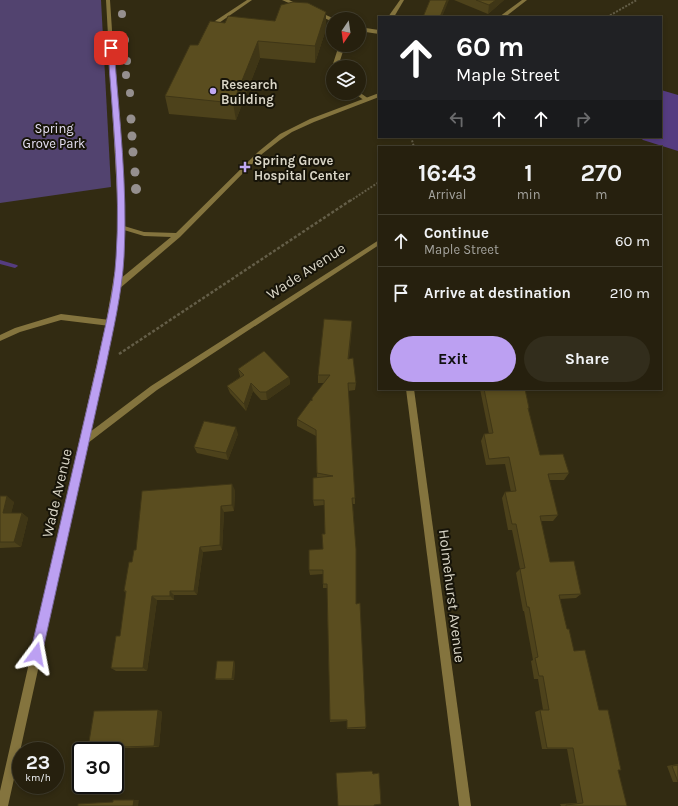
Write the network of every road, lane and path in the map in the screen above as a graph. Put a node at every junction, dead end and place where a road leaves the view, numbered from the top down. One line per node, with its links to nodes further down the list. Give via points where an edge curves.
1 (108, 0): 19 (street)
2 (250, 0): 13 (street)
3 (284, 0): 7 (street)
4 (402, 0): 9 (street)
5 (525, 0): 10 (street)
6 (637, 0): 11 (path)
7 (305, 8)
8 (312, 11): 12 (street)
9 (392, 16)
10 (503, 16)
11 (609, 16)
12 (326, 17)
13 (214, 24)
14 (366, 30): 15 (street)
15 (378, 32)
16 (378, 95): 17 (street)
17 (367, 100): 20 (street, via 305,124 274,141)
18 (378, 183): 25 (path)
19 (121, 227): 20 (street, via 144,234); 22 (street)
20 (178, 235): 22 (street)
21 (378, 243): 27 (street, Wade Avenue, via 154,388)
22 (116, 287): 23 (street)
23 (110, 323): 24 (street, via 61,317); 25 (street)
24 (0, 338)
25 (102, 365): 27 (street)
26 (410, 390): 29 (street, Holmehurst Avenue)
27 (84, 441): 28 (street, Wade Avenue)
28 (2, 806)
29 (465, 806)

